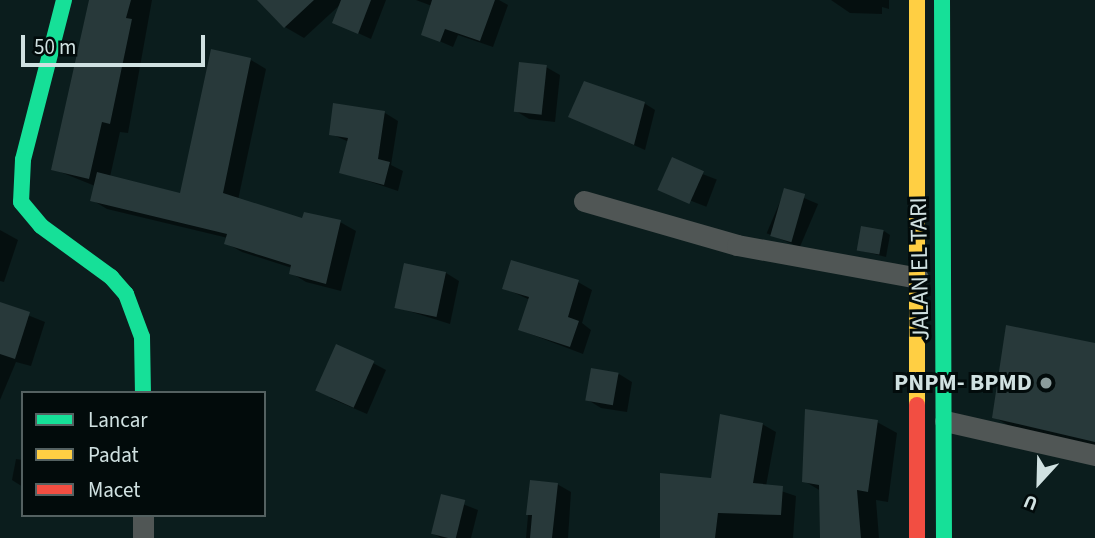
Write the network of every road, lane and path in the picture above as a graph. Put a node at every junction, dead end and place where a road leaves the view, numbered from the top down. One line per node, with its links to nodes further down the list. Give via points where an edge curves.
1 (64, 0): 6 (street, via 23,160 21,202 41,226 111,277 126,294 142,337)
2 (916, 0): 5 (street, JALAN EL TARI)
3 (942, 0): 7 (street, JALAN EL TARI)
4 (584, 201): 5 (street, via 737,245)
5 (918, 278): 11 (street, JALAN EL TARI)
6 (143, 391)
7 (945, 421): 8 (street); 12 (street, JALAN EL TARI)
8 (1095, 455)
9 (142, 517): 10 (street)
10 (142, 538)
11 (918, 538)
12 (944, 538)

